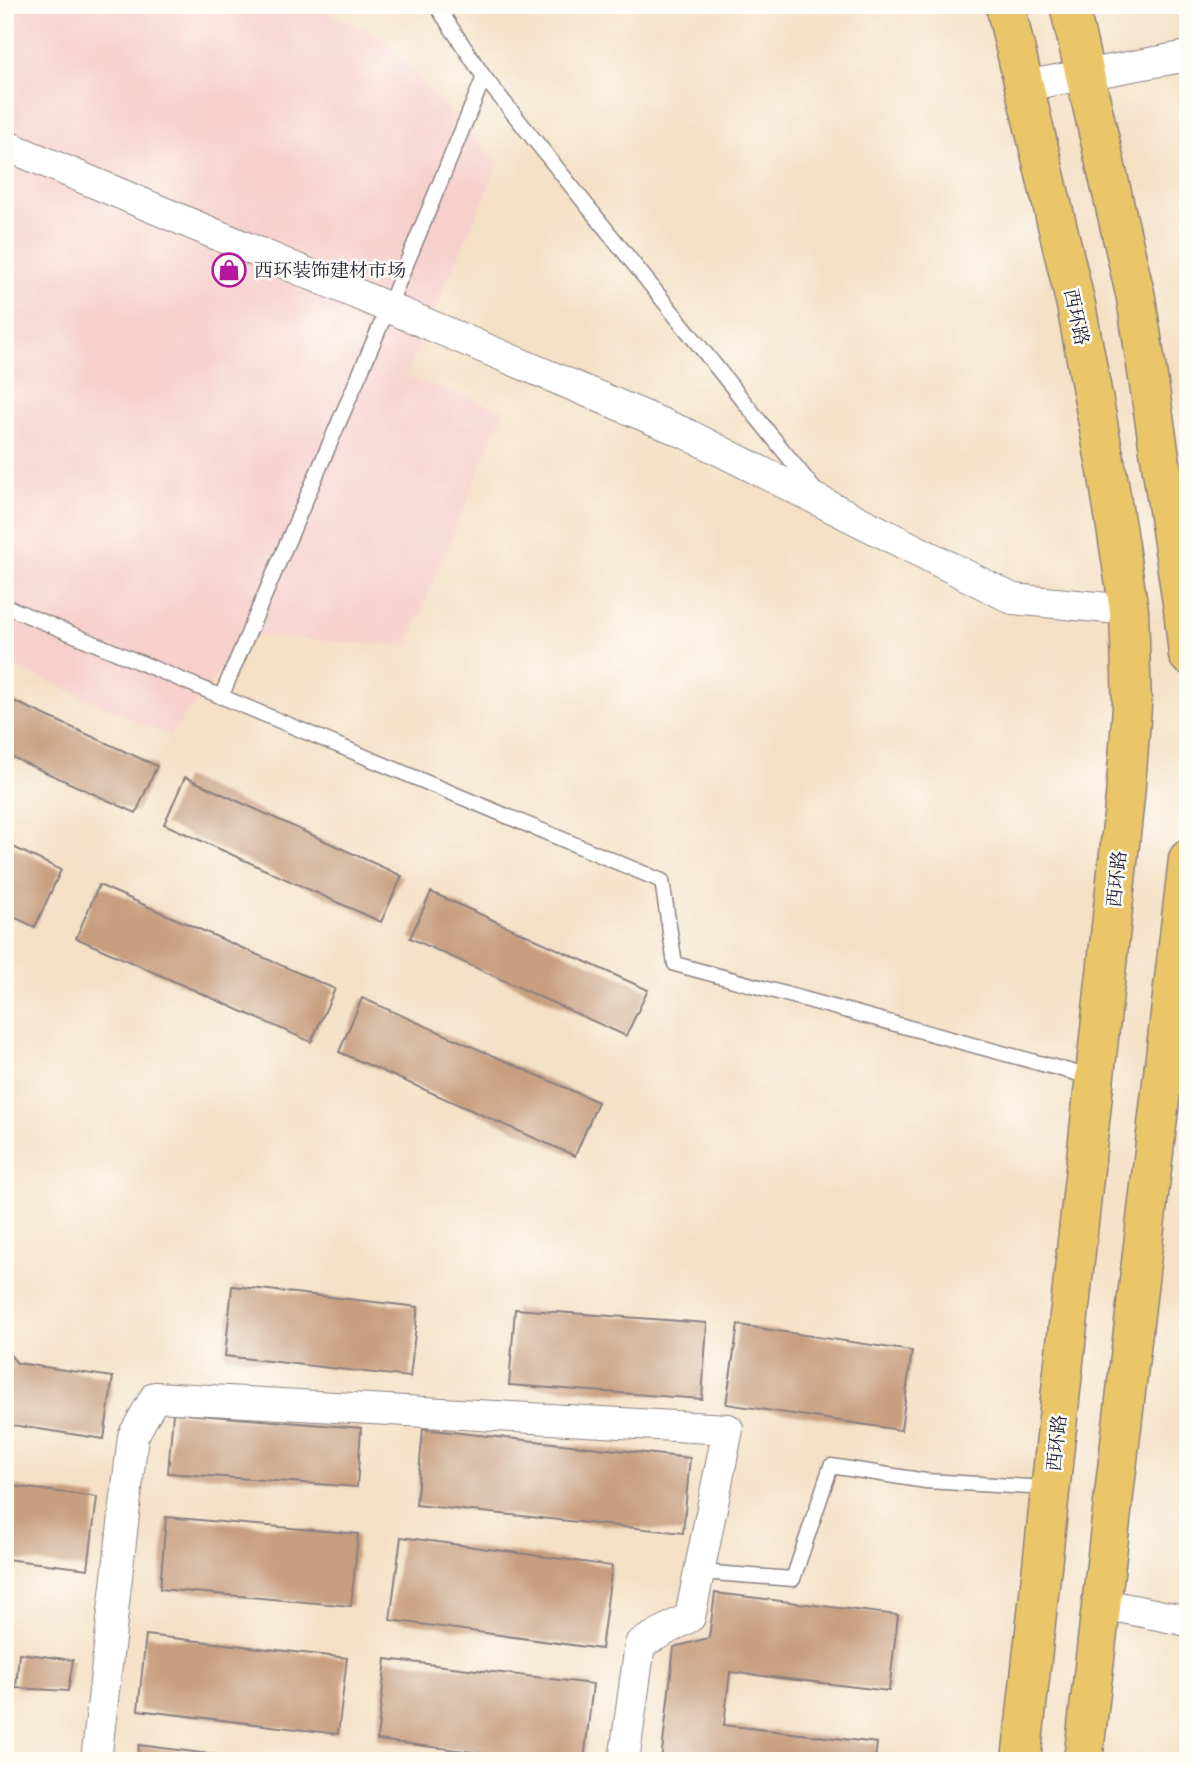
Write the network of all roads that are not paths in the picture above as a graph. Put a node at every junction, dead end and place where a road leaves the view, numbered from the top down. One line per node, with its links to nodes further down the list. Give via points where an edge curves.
1 (436, 5): 6 (lane)
2 (1005, 5): 7 (main road, 西环路)
3 (1069, 5): 5 (main road)
4 (1188, 56): 5 (street)
5 (1084, 75): 7 (street); 13 (main road, via 1136,298)
6 (484, 77): 9 (lane); 10 (lane)
7 (1023, 86): 12 (main road, 西环路, via 1076,306)
8 (5, 145): 9 (street)
9 (388, 308): 10 (street, via 687,434); 14 (lane)
10 (828, 507): 12 (street, via 1013,599)
11 (5, 606): 14 (lane)
12 (1129, 610): 16 (main road, 西环路, via 1132,707)
13 (1188, 654)
14 (221, 697): 16 (lane, via 662,881 675,964)
15 (1188, 859): 19 (main road)
16 (1095, 1078): 17 (main road, 西环路)
17 (1051, 1488): 18 (lane, via 926,1481 831,1466 793,1579); 23 (main road, 西环路)
18 (699, 1572): 21 (street, via 728,1429 155,1397 133,1436); 22 (street, via 690,1617 640,1644)
19 (1103, 1604): 20 (street); 24 (main road)
20 (1188, 1621)
21 (96, 1761)
22 (624, 1761)
23 (1021, 1761)
24 (1083, 1761)

